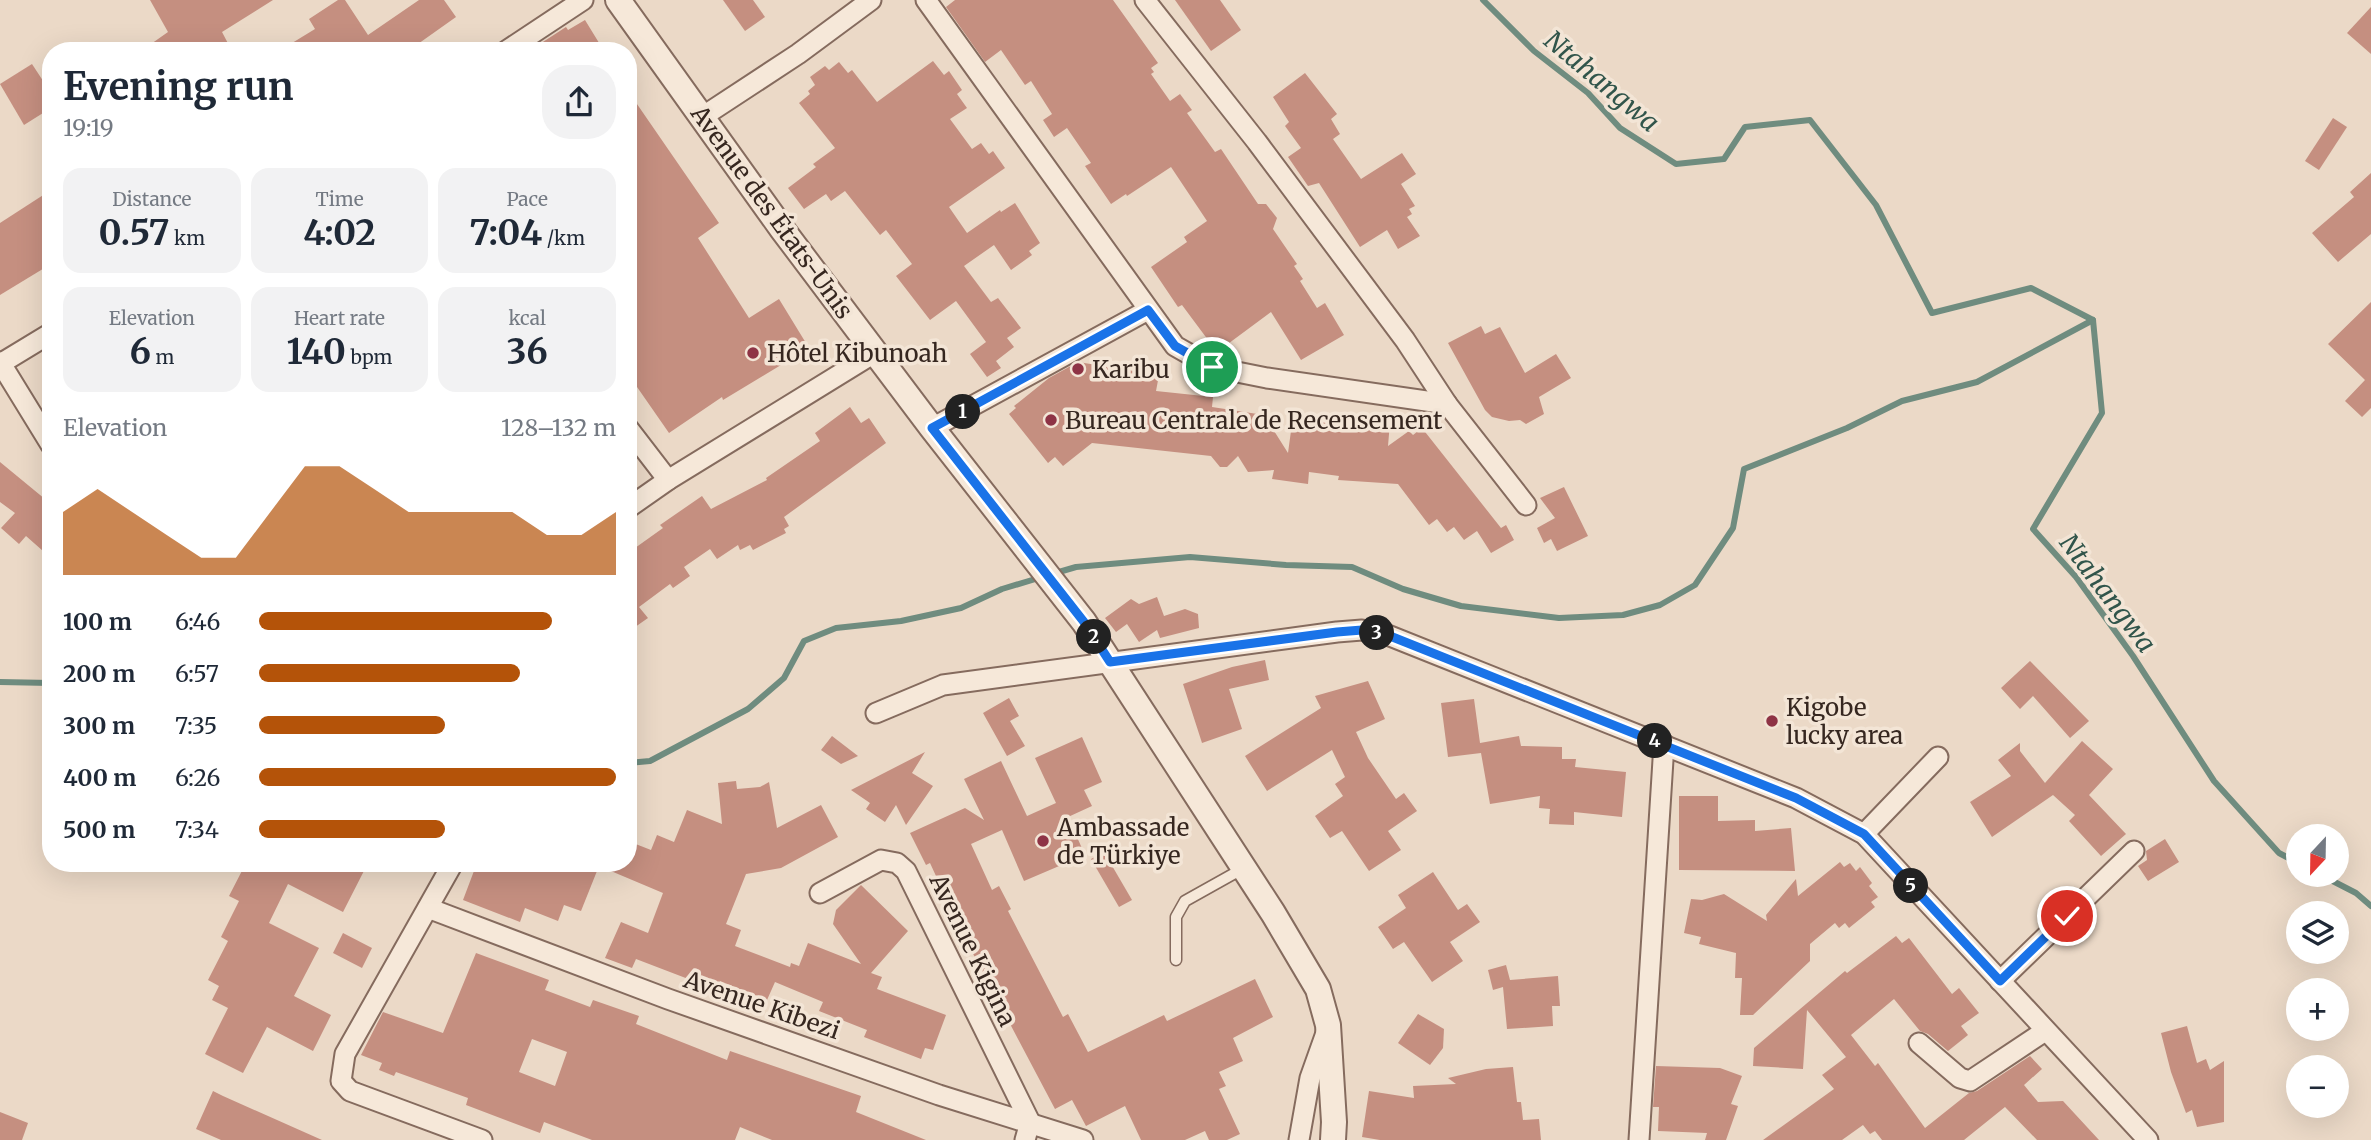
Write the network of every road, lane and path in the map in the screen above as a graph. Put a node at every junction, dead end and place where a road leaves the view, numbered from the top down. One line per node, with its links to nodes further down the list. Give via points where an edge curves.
1 (583, 0): 6 (street)
2 (618, 0): 7 (street, Avenue des États-Unis)
3 (872, 0): 7 (street)
4 (926, 0): 8 (street)
5 (1145, 0): 12 (street, via 1257,142 1405,340)
6 (520, 42)
7 (702, 117): 10 (street, Avenue des États-Unis)
8 (1148, 310): 12 (street, via 1175,346 1212,367); 13 (street)
9 (42, 338): 11 (street)
10 (876, 352): 13 (street, Avenue des États-Unis); 16 (street)
11 (0, 363): 14 (street)
12 (1447, 404): 18 (street)
13 (932, 428): 19 (street, Avenue des États-Unis, via 1084,622)
14 (42, 431)
15 (637, 440): 16 (street)
16 (667, 480): 17 (street)
17 (637, 502)
18 (1526, 505)
19 (1110, 662): 20 (street, via 943,685); 21 (street, via 1362,630 1385,634); 25 (street, Avenue des États-Unis)
20 (876, 713)
21 (1664, 744): 23 (street, via 1796,798); 39 (street)
22 (1938, 757): 23 (street)
23 (1864, 834): 30 (street)
24 (2134, 851): 30 (street)
25 (1244, 868): 29 (lane, via 1185,901 1176,917); 31 (street, Avenue des États-Unis, via 1318,989)
26 (448, 872): 28 (street)
27 (820, 893): 34 (street, Avenue Kigina, via 881,860 897,863 906,871)
28 (428, 908): 34 (street, Avenue Kibezi); 35 (street, via 345,1054 341,1081 350,1091)
29 (1176, 960)
30 (2000, 981): 32 (street)
31 (1328, 1025): 37 (street, via 1310,1078); 38 (street, Avenue des États-Unis)
32 (2045, 1031): 33 (street, via 1970,1081); 40 (street)
33 (1919, 1043)
34 (1028, 1131): 36 (street, Avenue Kibezi)
35 (482, 1140)
36 (1083, 1140)
37 (1299, 1140)
38 (1333, 1140)
39 (1639, 1140)
40 (2148, 1140)

